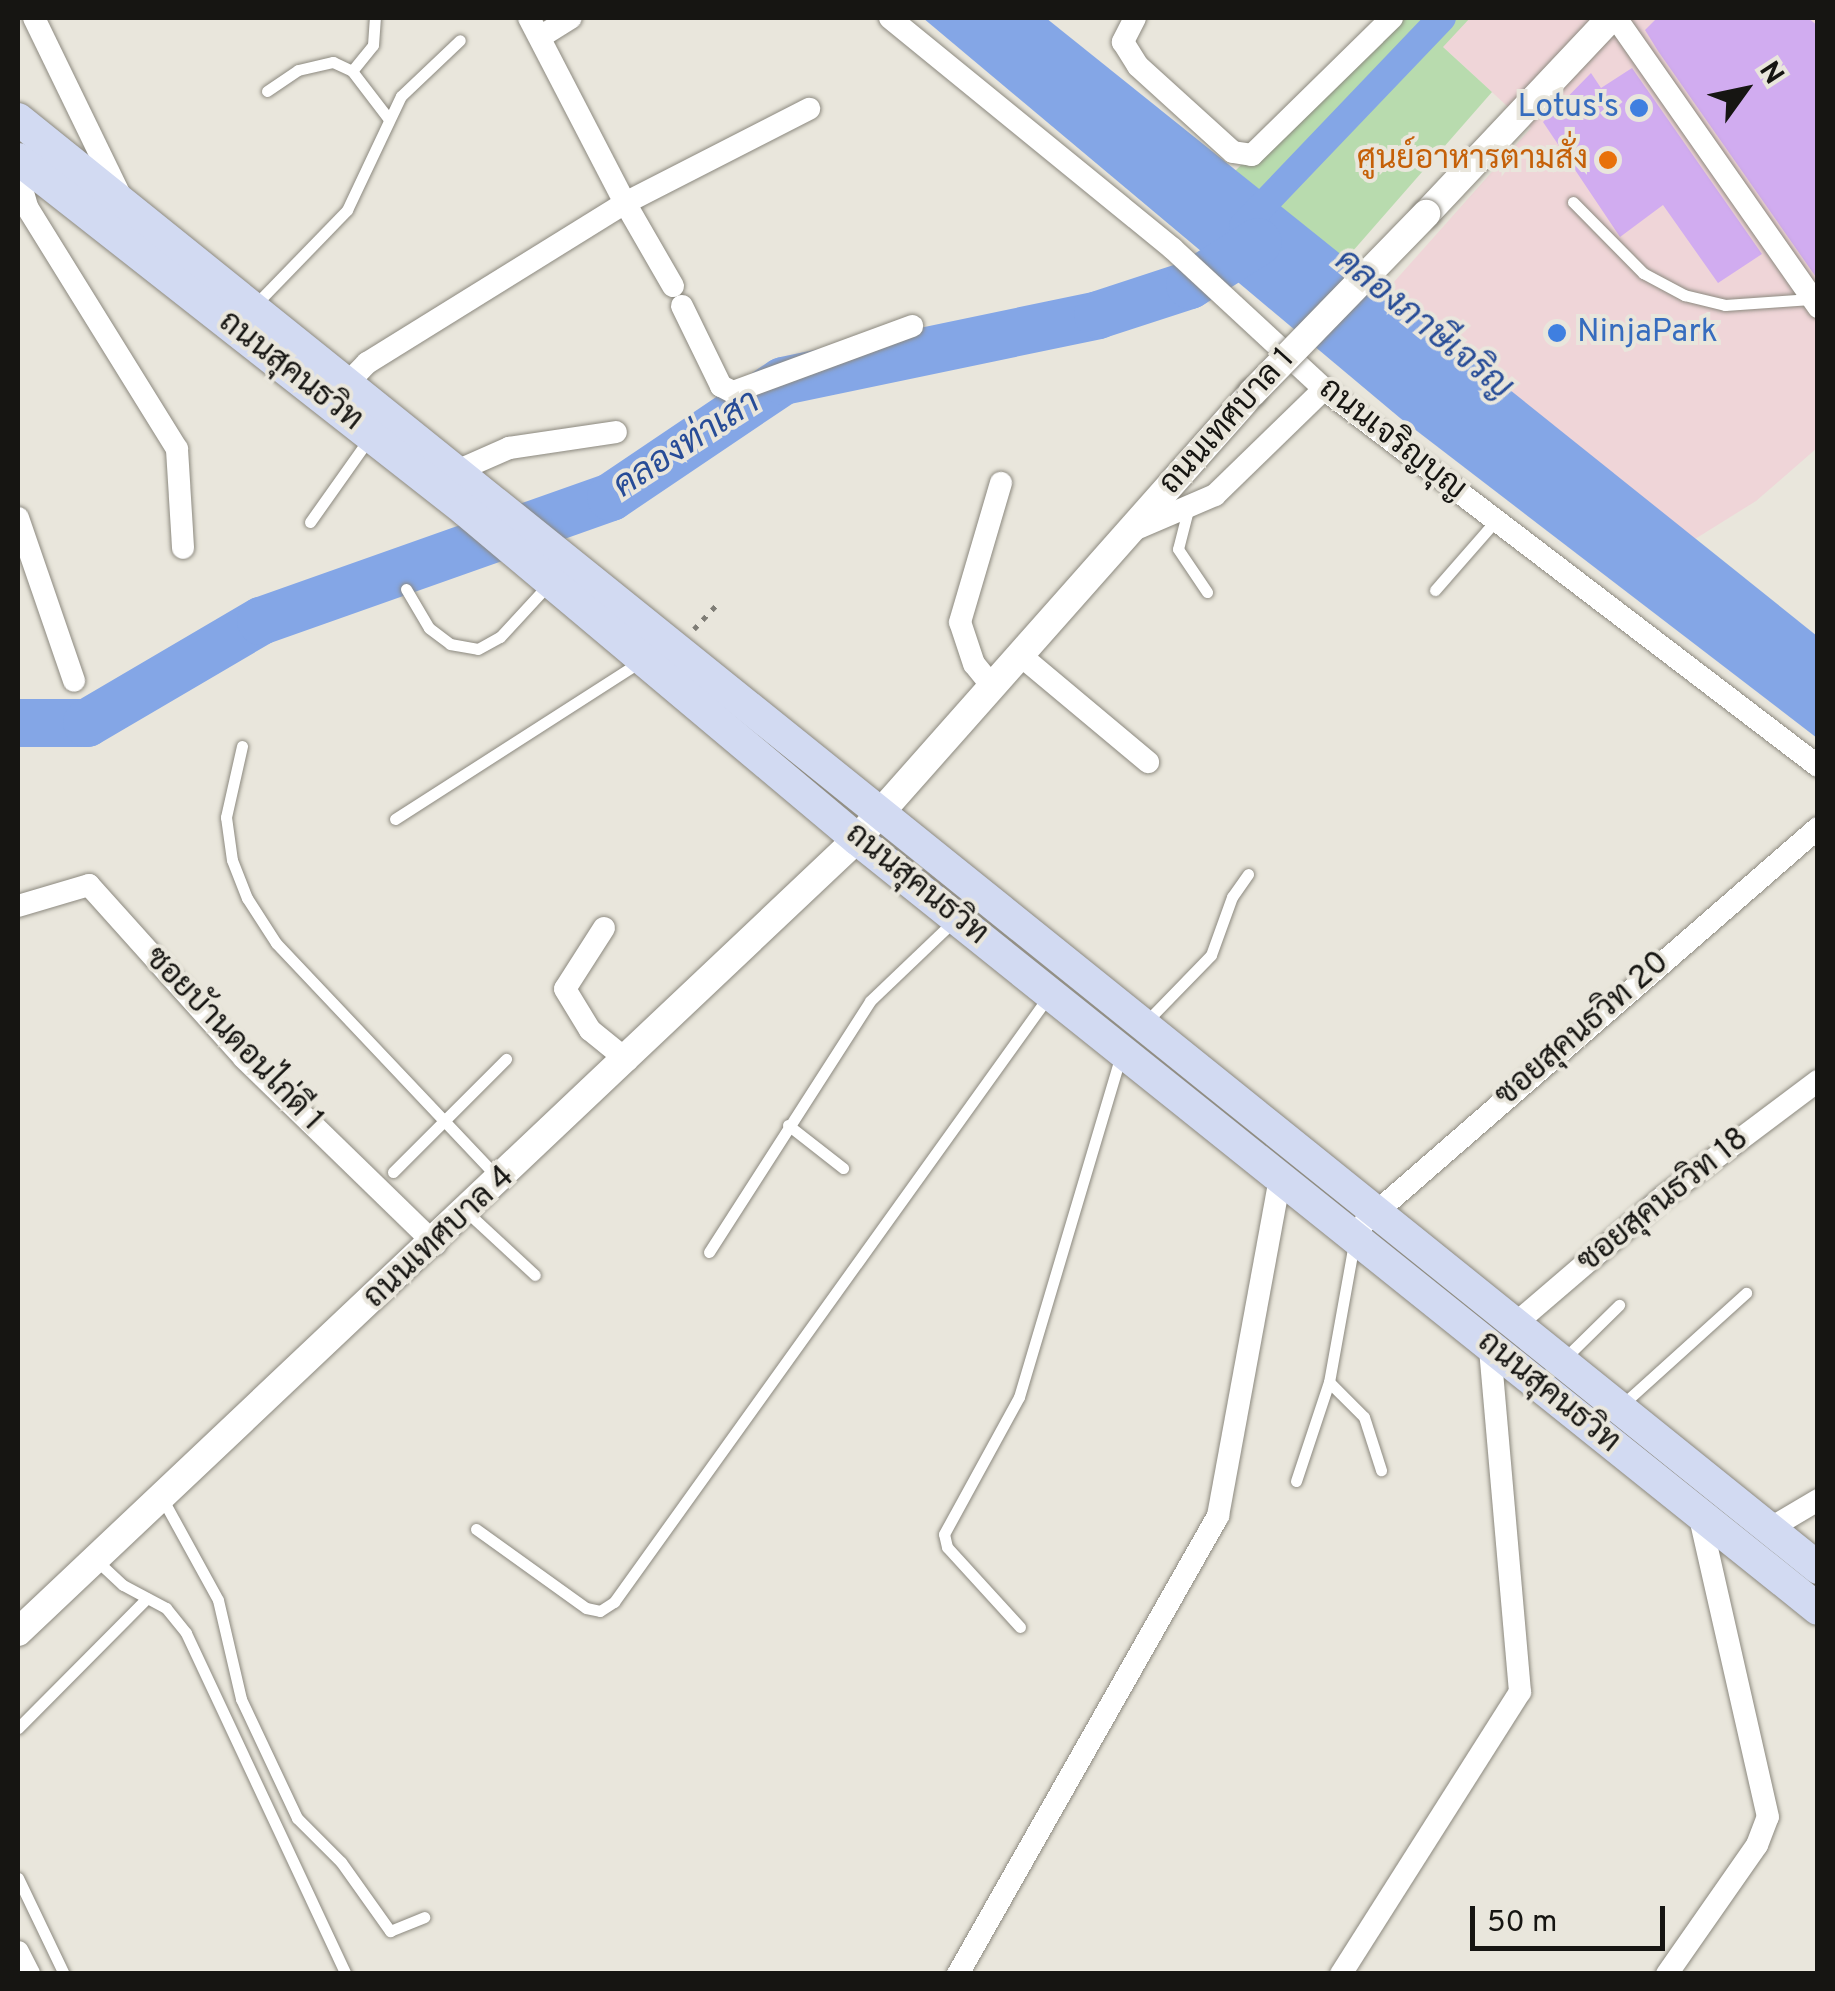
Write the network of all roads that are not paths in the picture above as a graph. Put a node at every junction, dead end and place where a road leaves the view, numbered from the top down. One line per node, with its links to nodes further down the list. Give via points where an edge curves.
1 (34, 18): 18 (street)
2 (375, 18): 10 (lane, via 373,46)
3 (571, 18): 8 (street)
4 (890, 18): 22 (street, ถนนเจริญบุญ, via 1189,265)
5 (1135, 18): 6 (street, via 1123,42 1138,66 1233,152 1252,155)
6 (1392, 18)
7 (1614, 18): 19 (street); 33 (street, ถนนเทศบาล 1, bridge, via 1252,393)
8 (534, 28): 17 (street)
9 (460, 40): 13 (lane, via 412,84)
10 (352, 71): 11 (lane, via 315,63); 13 (lane)
11 (267, 91)
12 (809, 108): 17 (street)
13 (388, 118): 20 (lane, via 347,210)
14 (18, 119): 15 (main road, ถนนสุคนธวิท)
15 (34, 159): 18 (main road, ถนนสุคนธวิท); 34 (street, via 22,190 27,207 177,449)
16 (1573, 202): 19 (lane, via 1643,273 1684,295 1725,304)
17 (625, 204): 21 (street, via 721,386 733,392); 23 (street, via 418,329)
18 (109, 206): 20 (main road, ถนนสุคนธวิท)
19 (1815, 300)
20 (243, 316): 23 (main road, ถนนสุคนธวิท)
21 (912, 326)
22 (1324, 388): 29 (street, via 1234,481); 31 (street, ถนนเจริญบุญ)
23 (338, 392): 25 (main road, ถนนสุคนธวิท); 26 (main road, ถนนสุคนธวิท)
24 (616, 432): 26 (street, via 510,448)
25 (371, 436): 28 (main road, ถนนสุคนธวิท); 32 (lane)
26 (459, 470): 28 (main road, ถนนสุคนธวิท)
27 (1002, 483): 42 (street, via 960,622 974,664)
28 (476, 502): 35 (main road, ถนนสุคนธวิท)
29 (1188, 510): 33 (street); 38 (lane, via 1178,549)
30 (18, 518): 41 (street)
31 (1496, 520): 37 (lane); 45 (street, ถนนเจริญบุญ)
32 (310, 522)
33 (1128, 532): 39 (street, ถนนเทศบาล 1)
34 (183, 548)
35 (544, 564): 36 (lane, via 500,637 478,649 450,644 430,628); 40 (main road, ถนนสุคนธวิท)
36 (406, 590)
37 (1435, 590)
38 (1207, 592)
39 (1020, 655): 42 (street, ถนนเทศบาล 1); 44 (street)
40 (660, 660): 46 (lane); 47 (main road, ถนนสุคนธวิท)
41 (74, 681)
42 (992, 686): 47 (street, ถนนเทศบาล 1)
43 (242, 746): 58 (lane, via 226,817 247,898 276,943)
44 (1148, 762)
45 (1818, 766)
46 (395, 818)
47 (868, 827): 51 (main road, ถนนสุคนธวิท); 56 (street, ถนนเทศบาล 4)
48 (1818, 828): 65 (street, ซอยสุคนธวิท 20)
49 (1248, 874): 54 (lane, via 1211,955)
50 (18, 906): 66 (street, ซอยบัานดอนไก่ดี 1, via 90,885 244,1058)
51 (968, 907): 53 (main road, ถนนสุคนธวิท); 54 (main road, ถนนสุคนธวิท); 59 (lane, via 870,1001)
52 (604, 928): 56 (street, via 566,988 590,1030)
53 (1050, 993): 54 (main road, ถนนสุคนธวิท); 81 (lane, via 614,1602 600,1611 586,1608)
54 (1132, 1038): 62 (main road, ถนนสุคนธวิท); 65 (main road, ถนนสุคนธวิท); 87 (lane, via 1019,1397 944,1534 947,1547)
55 (506, 1059): 58 (lane)
56 (627, 1060): 63 (street, ถนนเทศบาล 4)
57 (1818, 1081): 71 (street, ซอยสุคนธวิท 18, via 1662,1198)
58 (445, 1122): 61 (lane); 63 (lane)
59 (788, 1125): 60 (lane); 67 (lane)
60 (843, 1168)
61 (392, 1172)
62 (1280, 1177): 65 (main road, ถนนสุคนธวิท); 96 (street, via 1218,1516)
63 (501, 1180): 64 (street, ถนนเทศบาล 4)
64 (468, 1212): 66 (street, ถนนเทศบาล 4); 68 (lane)
65 (1364, 1224): 71 (main road, ถนนสุคนธวิท); 73 (lane)
66 (435, 1244): 78 (street, ถนนเทศบาล 4)
67 (708, 1252)
68 (535, 1275)
69 (1746, 1293): 74 (lane)
70 (1619, 1306): 72 (lane)
71 (1502, 1335): 72 (main road, ถนนสุคนธวิท); 80 (main road, ถนนสุคนธวิท); 97 (street, via 1520,1692)
72 (1561, 1362): 74 (main road, ถนนสุคนธวิท)
73 (1329, 1382): 75 (lane, via 1364,1417); 77 (lane)
74 (1618, 1408): 76 (main road, ถนนสุคนธวิท)
75 (1381, 1470)
76 (1695, 1470): 80 (street); 82 (main road, ถนนสุคนธวิท)
77 (1296, 1481)
78 (160, 1494): 83 (street, ถนนเทศบาล 4); 91 (lane, via 218,1600 241,1700 297,1818 341,1862 390,1932)
79 (1818, 1500): 82 (street)
80 (1698, 1514): 86 (main road, ถนนสุคนธวิท); 98 (street, via 1768,1817 1757,1845)
81 (476, 1530)
82 (1770, 1530): 84 (main road, ถนนสุคนธวิท)
83 (94, 1558): 85 (lane); 88 (street, ถนนเทศบาล 4)
84 (1818, 1568)
85 (146, 1598): 89 (lane); 95 (lane, via 166,1608 186,1633)
86 (1818, 1609)
87 (1020, 1626)
88 (18, 1632)
89 (18, 1728)
90 (18, 1878): 94 (lane)
91 (424, 1917)
92 (18, 1952): 93 (street)
93 (28, 1974)
94 (64, 1974)
95 (346, 1974)
96 (958, 1974)
97 (1341, 1974)
98 (1668, 1974)

